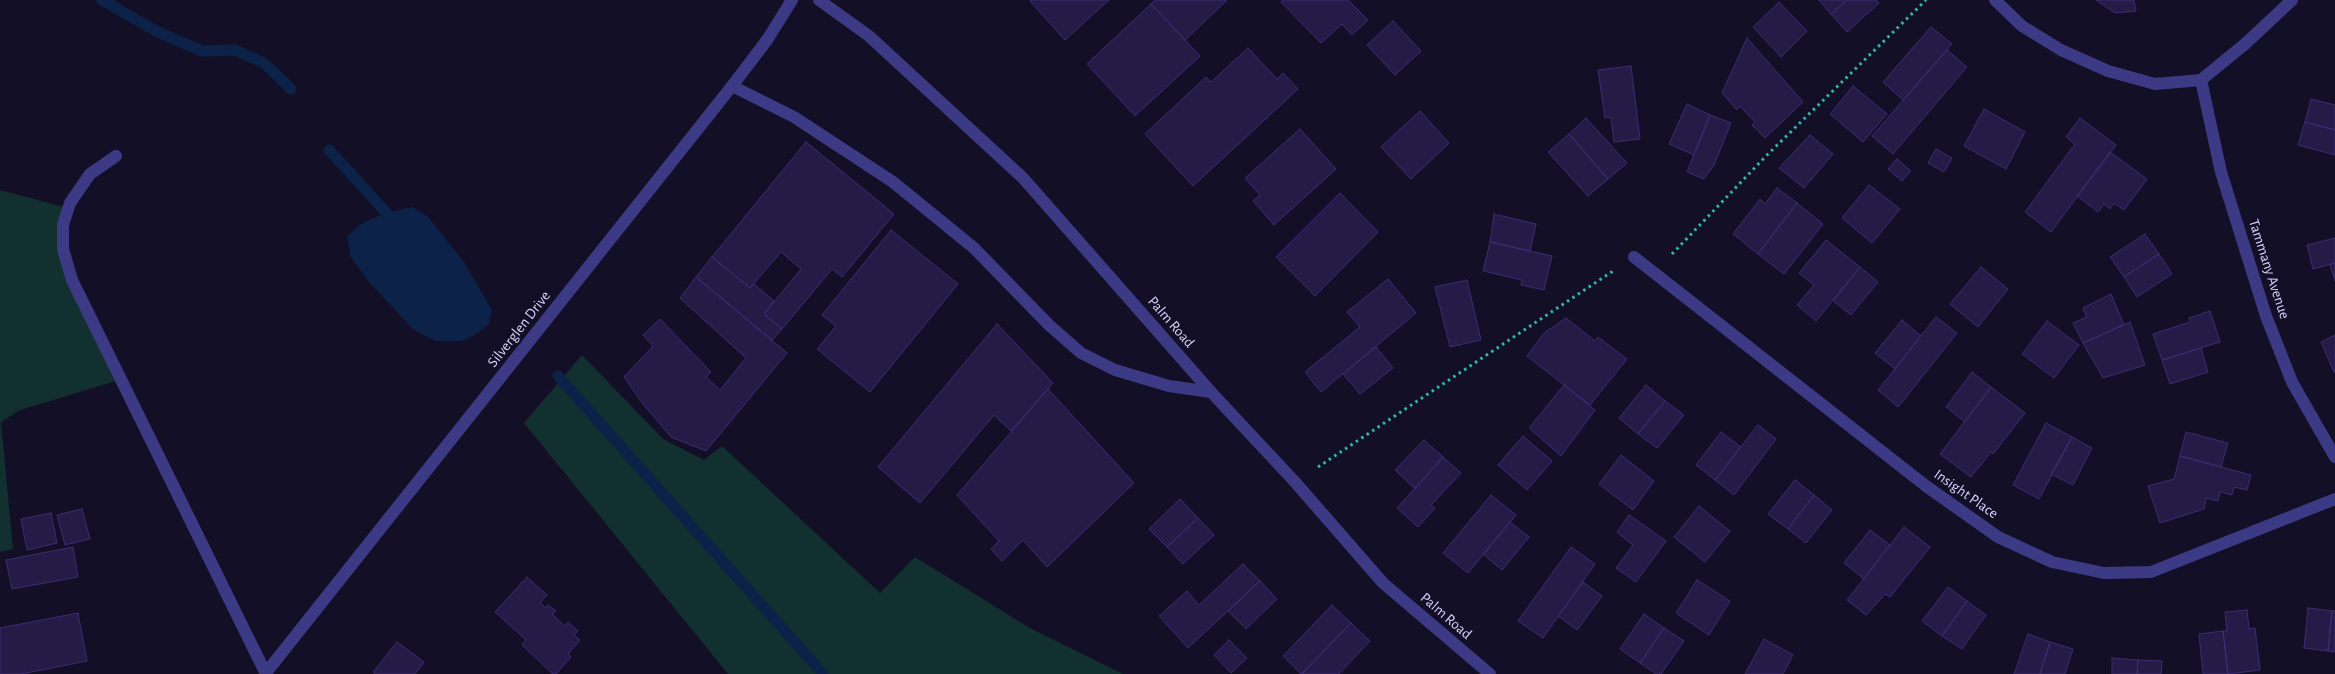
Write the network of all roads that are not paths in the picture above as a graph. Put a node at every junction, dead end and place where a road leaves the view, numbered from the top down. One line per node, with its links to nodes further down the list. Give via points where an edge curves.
1 (792, 0): 6 (street, Silverglen Drive)
2 (820, 0): 9 (street, Palm Road, via 869,36 1023,178)
3 (1995, 0): 5 (street, via 2022,26 2060,50 2108,71 2155,84)
4 (2292, 0): 5 (street)
5 (2201, 80): 10 (street, Tammany Avenue, via 2221,172 2266,316 2292,382)
6 (732, 86): 9 (street, via 794,117 892,182 974,248 1081,353 1115,370 1169,386); 12 (street, Silverglen Drive)
7 (116, 156): 12 (street, via 90,174 70,203 63,225 63,249 72,280)
8 (1634, 258): 11 (street, Insight Place, via 1926,486 1998,537 2052,562 2104,573 2151,572)
9 (1211, 392): 13 (street, Palm Road, via 1383,583)
10 (2335, 457)
11 (2335, 499)
12 (265, 674)
13 (1490, 674)

